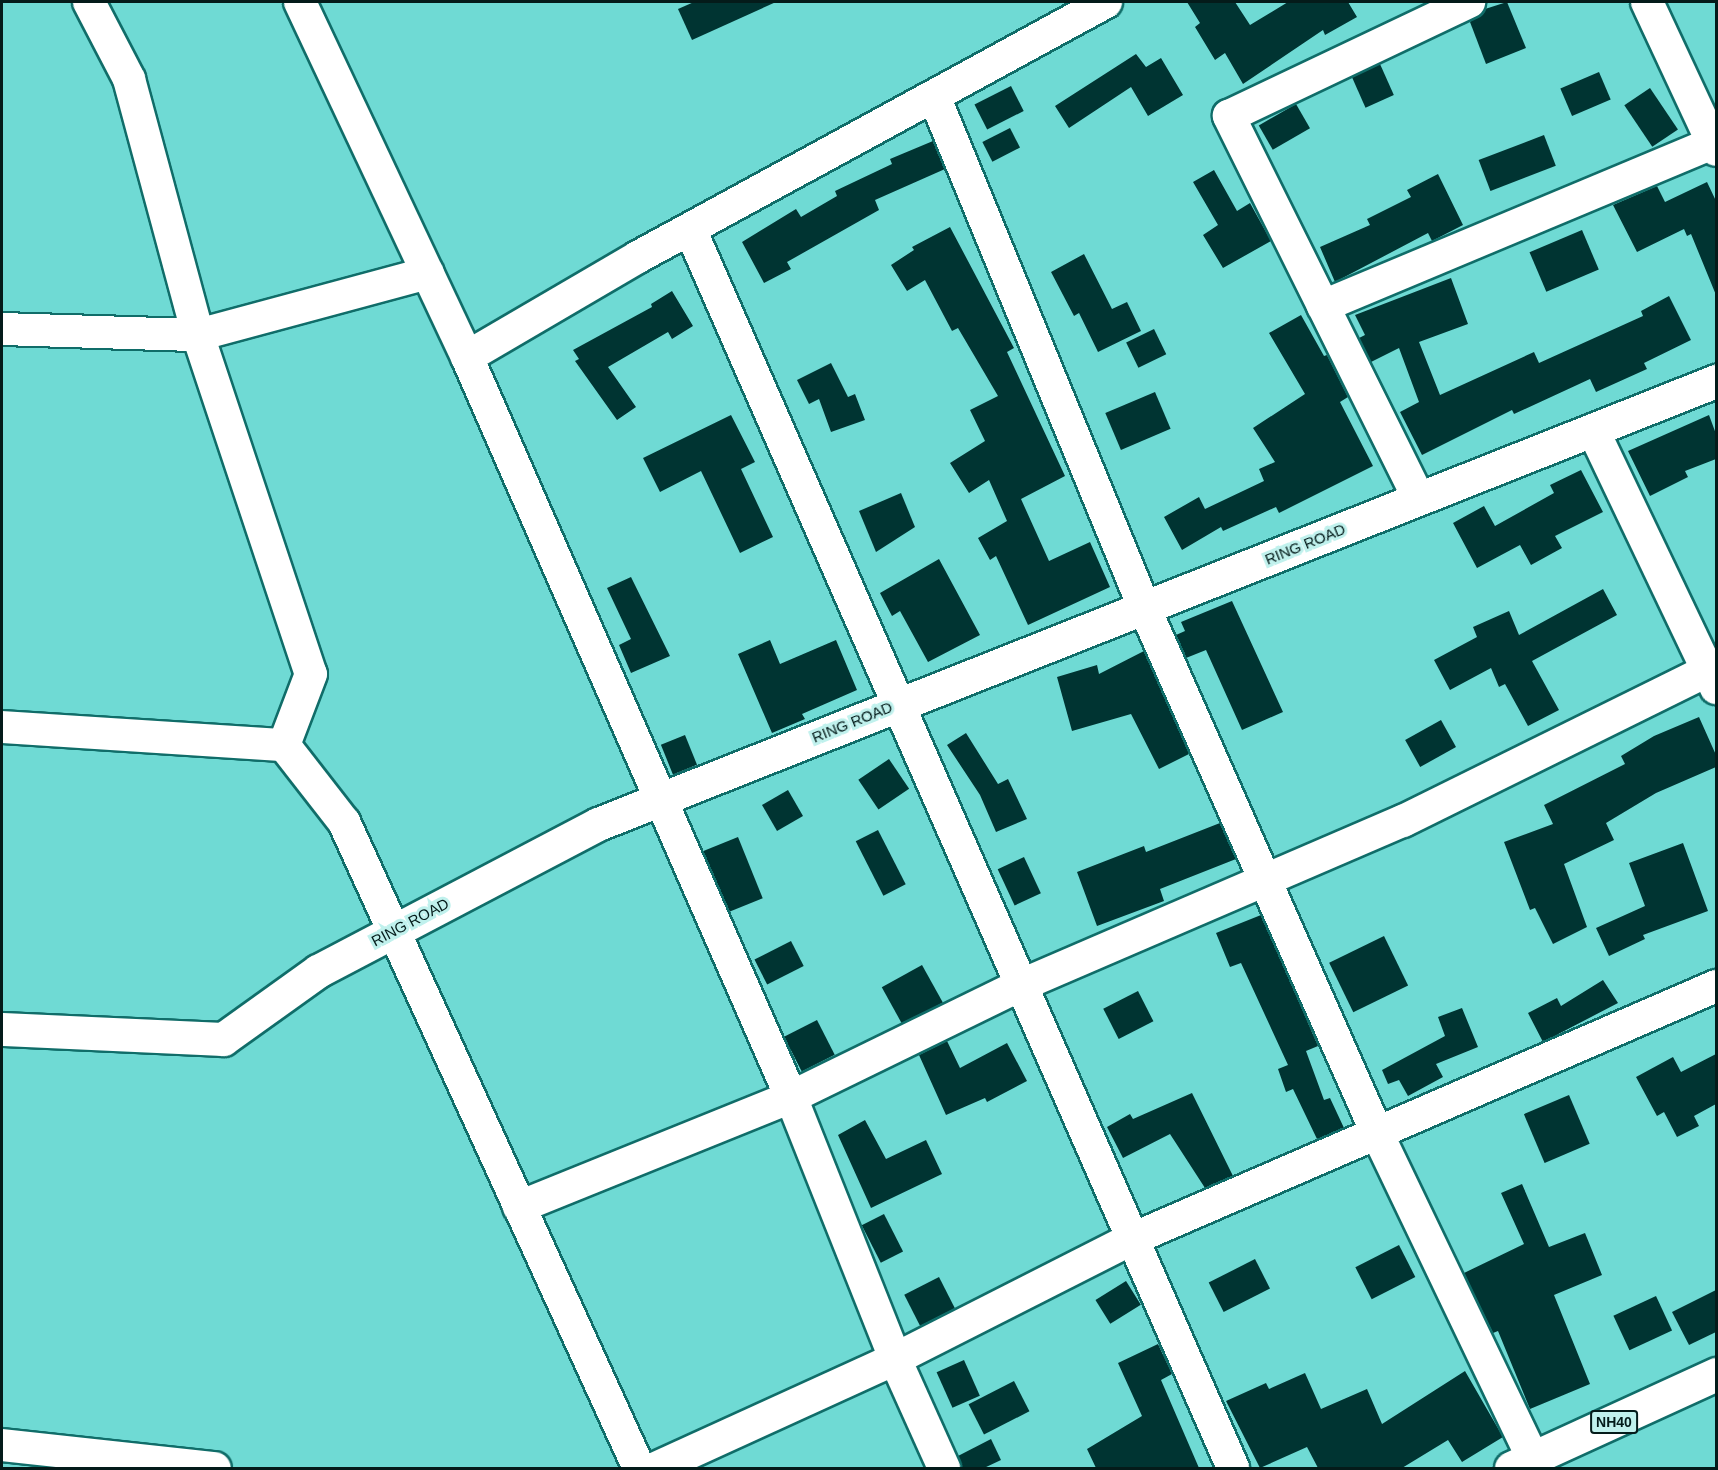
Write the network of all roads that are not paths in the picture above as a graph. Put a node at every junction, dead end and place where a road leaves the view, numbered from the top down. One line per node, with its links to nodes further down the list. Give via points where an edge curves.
1 (88, 2): 12 (street, via 129,79)
2 (300, 2): 9 (street)
3 (1106, 2): 6 (street)
4 (1469, 2): 10 (street, via 1229,116)
5 (1647, 2): 7 (street)
6 (934, 96): 8 (street); 17 (street)
7 (1715, 145): 10 (street)
8 (690, 229): 13 (street); 19 (street)
9 (428, 273): 12 (street); 13 (street)
10 (1323, 306): 16 (street)
11 (2, 329): 12 (street)
12 (198, 335): 21 (street, via 311,674)
13 (467, 357): 22 (street)
14 (1716, 381): 15 (main road, RING ROAD)
15 (1593, 430): 16 (main road, RING ROAD); 18 (street)
16 (1419, 499): 17 (main road, RING ROAD)
17 (1144, 607): 19 (main road, RING ROAD); 23 (street)
18 (1714, 675): 23 (street, via 1403,821)
19 (897, 704): 22 (main road, RING ROAD); 25 (street)
20 (2, 727): 21 (street)
21 (284, 745): 24 (street, via 344,822)
22 (658, 800): 24 (main road, RING ROAD, via 598,824); 28 (street)
23 (1265, 881): 25 (street); 29 (street)
24 (392, 932): 27 (main road, RING ROAD, via 318,971 223,1039); 30 (street)
25 (1019, 986): 28 (street); 31 (street)
26 (1716, 986): 29 (street)
27 (2, 1029)
28 (790, 1097): 30 (street); 32 (street)
29 (1377, 1133): 31 (street); 35 (street)
30 (519, 1207): 38 (street)
31 (1130, 1240): 32 (street); 41 (street)
32 (895, 1359): 39 (street); 40 (street)
33 (1716, 1374): 35 (main road, NH40)
34 (2, 1445): 36 (street)
35 (1522, 1464)
36 (155, 1465): 37 (street)
37 (215, 1468)
38 (639, 1468)
39 (656, 1468)
40 (944, 1468)
41 (1233, 1468)

